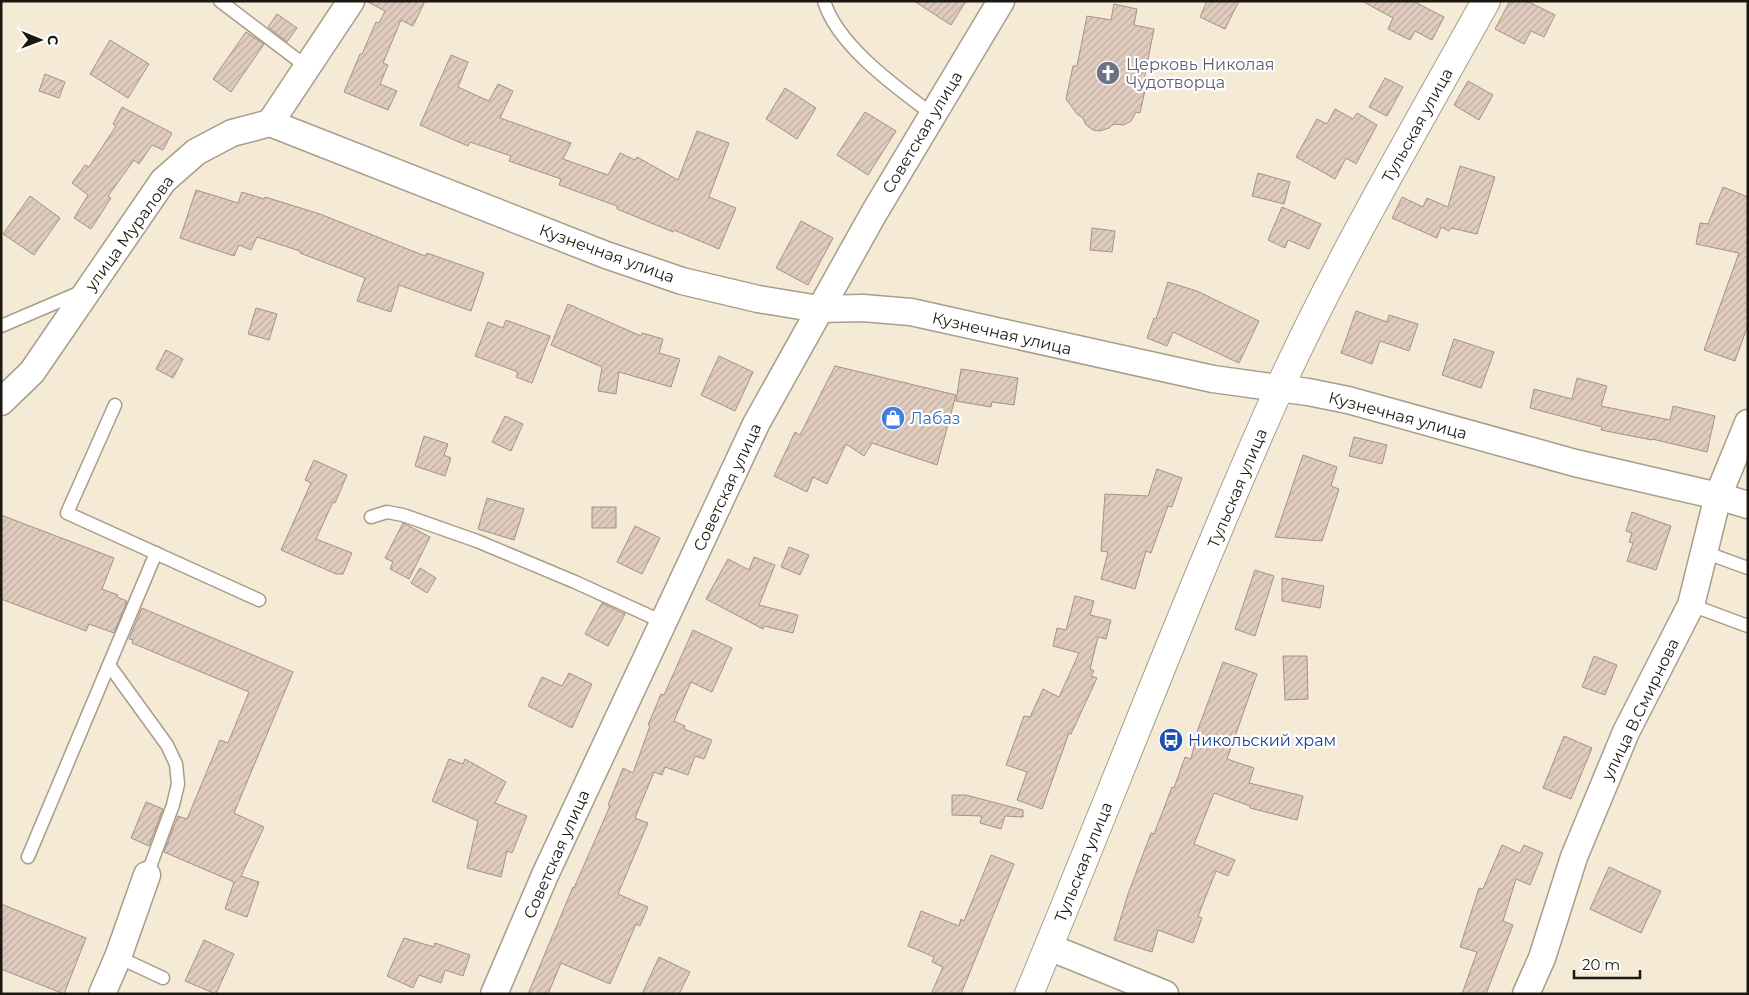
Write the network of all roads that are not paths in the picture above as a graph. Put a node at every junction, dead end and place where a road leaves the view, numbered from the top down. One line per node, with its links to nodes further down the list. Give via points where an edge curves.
1 (220, 1): 6 (lane)
2 (351, 1): 6 (street)
3 (824, 1): 7 (lane, via 839,32 886,79)
4 (1000, 1): 7 (street, Советская улица)
5 (1486, 1): 12 (main road, Тульская улица, via 1331,281)
6 (307, 67): 8 (street)
7 (932, 114): 10 (street, Советская улица)
8 (270, 123): 9 (street, улица Муралова, via 232,133 196,152 163,181); 10 (street, Кузнечная улица, via 606,255 682,281)
9 (88, 289): 11 (lane); 13 (street, улица Муралова, via 32,372)
10 (819, 309): 12 (street, Кузнечная улица, via 911,312 1213,379); 24 (street, Советская улица, via 756,424)
11 (1, 326)
12 (1280, 388): 16 (street, Кузнечная улица, via 1348,400 1575,463); 29 (main road, Тульская улица, via 1178,628)
13 (1, 402)
14 (115, 405): 20 (lane, via 67,513)
15 (1748, 423): 16 (street, улица В.Смирнова)
16 (1718, 496): 17 (street, Кузнечная улица); 19 (street, улица В.Смирнова)
17 (1748, 505)
18 (371, 517): 24 (lane, via 387,512 403,515 477,540)
19 (1704, 552): 21 (lane); 23 (street, улица В.Смирнова)
20 (156, 553): 22 (lane); 26 (lane)
21 (1748, 568)
22 (259, 600)
23 (1691, 605): 25 (lane); 36 (street, улица В.Смирнова, via 1626,732 1574,857 1542,958)
24 (663, 622): 33 (street, Советская улица, via 545,875)
25 (1748, 626)
26 (109, 665): 27 (lane); 28 (lane, via 167,745 176,764 178,784 173,805)
27 (28, 857)
28 (147, 874): 30 (street)
29 (1049, 947): 34 (main road, Тульская улица); 35 (street)
30 (118, 957): 31 (lane); 32 (street)
31 (163, 978)
32 (102, 994)
33 (494, 994)
34 (1029, 994)
35 (1165, 994)
36 (1526, 994)

